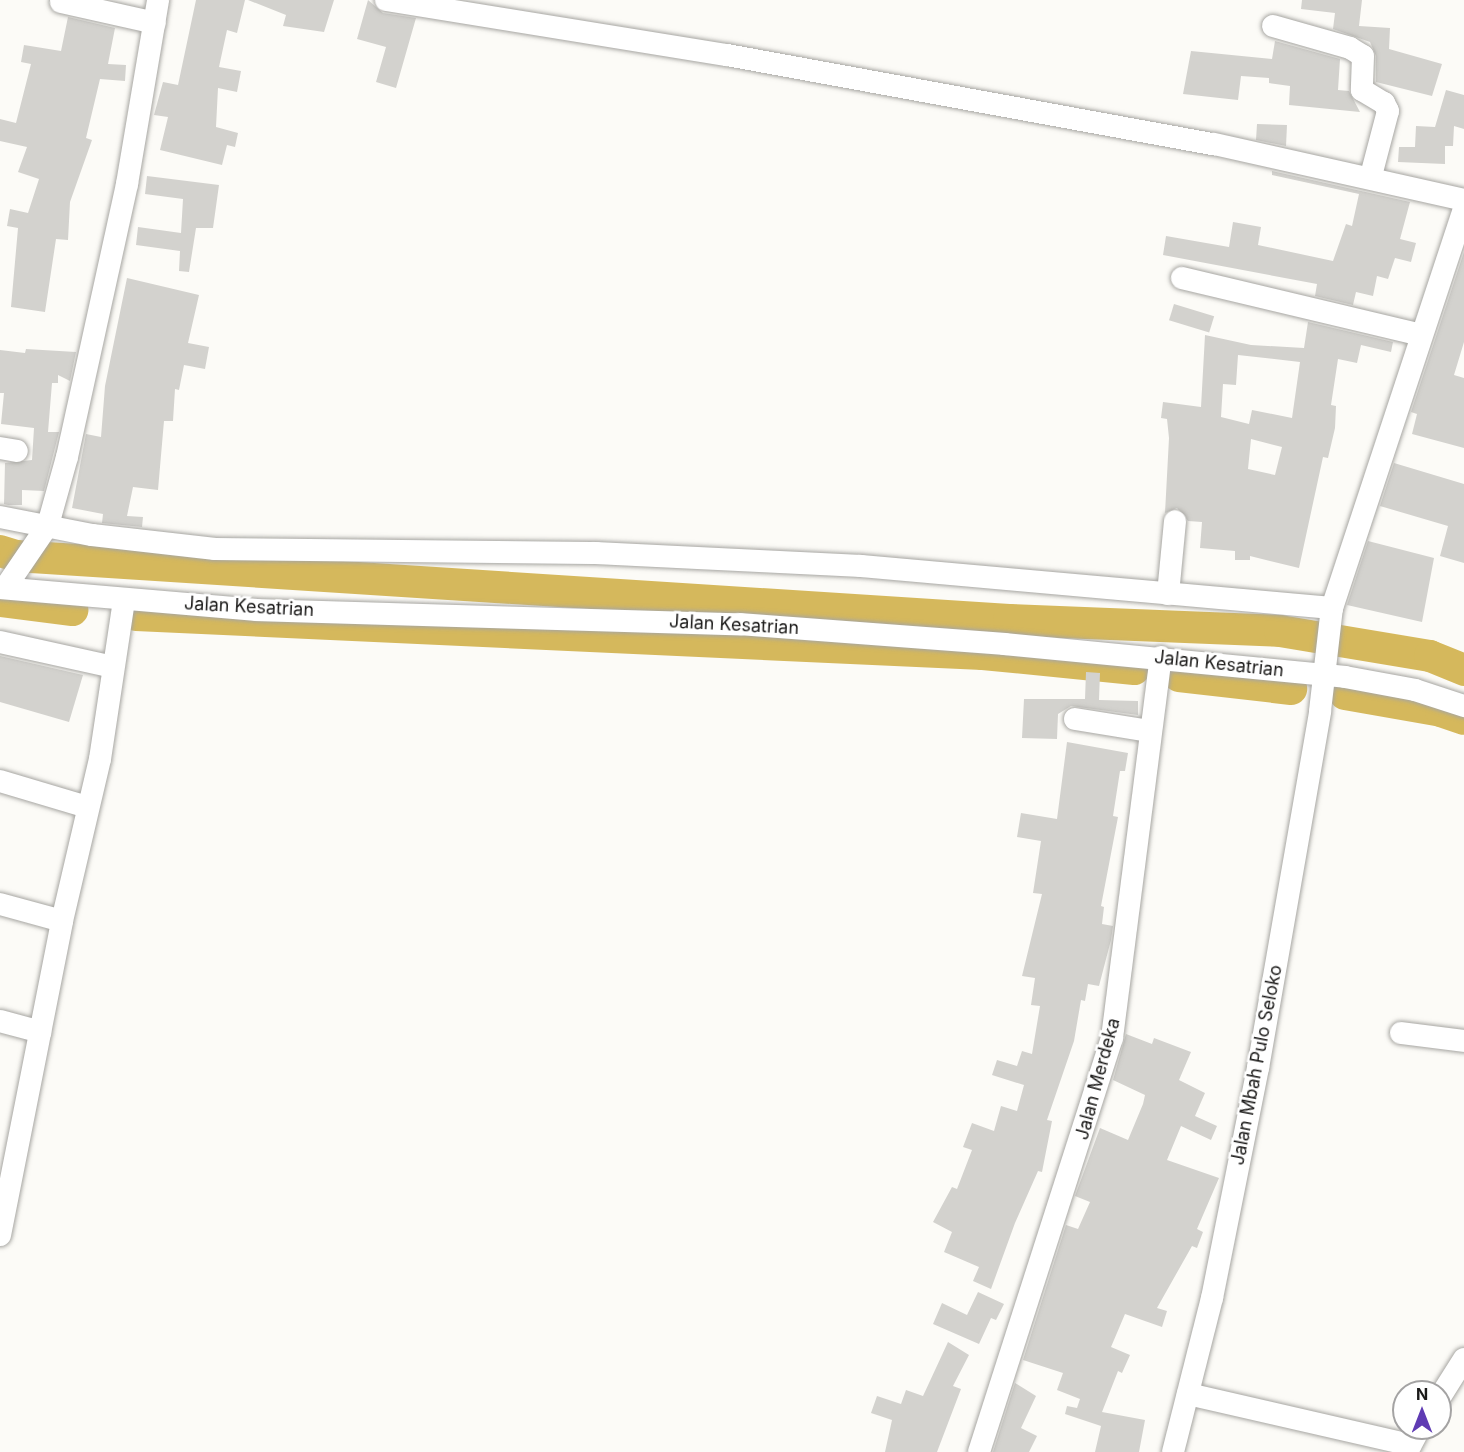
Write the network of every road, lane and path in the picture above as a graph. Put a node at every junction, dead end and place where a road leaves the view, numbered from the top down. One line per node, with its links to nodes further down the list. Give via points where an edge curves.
1 (158, 0): 4 (street)
2 (386, 0): 6 (street, via 716,52)
3 (61, 3): 4 (street)
4 (155, 23): 13 (street, via 127,184 67,457)
5 (1273, 26): 6 (street, via 1350,48 1363,56 1362,90 1384,103 1388,111)
6 (1371, 176): 7 (street)
7 (1464, 200)
8 (1464, 209): 10 (street, Jalan Mbah Pulo Seloko)
9 (1182, 279): 10 (street)
10 (1421, 335): 17 (street, Jalan Mbah Pulo Seloko)
11 (0, 517): 13 (street)
12 (1174, 521): 15 (street)
13 (45, 530): 14 (street); 15 (street, via 215,549 596,553)
14 (8, 583): 16 (street, Jalan Kesatrian)
15 (1169, 584): 17 (street)
16 (124, 611): 19 (street); 20 (street, Jalan Kesatrian, via 257,610 740,624)
17 (1331, 615): 21 (street, Jalan Mbah Pulo Seloko)
18 (0, 642): 19 (street)
19 (113, 667): 26 (street, via 100,759)
20 (1160, 669): 21 (street, Jalan Kesatrian); 24 (street, Jalan Merdeka)
21 (1324, 675): 22 (street, Jalan Kesatrian, via 1397,686); 37 (street, Jalan Mbah Pulo Seloko, via 1258,1068)
22 (1464, 706)
23 (1075, 719): 24 (street)
24 (1150, 731): 39 (street, Jalan Merdeka, via 1112,1038)
25 (0, 781): 26 (street)
26 (87, 807): 28 (street)
27 (0, 904): 28 (street)
28 (62, 921): 30 (street)
29 (0, 1021): 30 (street)
30 (41, 1032): 33 (street)
31 (1401, 1033): 32 (street)
32 (1464, 1041)
33 (10, 1134): 34 (street)
34 (0, 1231)
35 (1464, 1359): 36 (street)
36 (1451, 1380)
37 (1188, 1394): 38 (street); 40 (street, Jalan Mbah Pulo Seloko)
38 (1412, 1442)
39 (979, 1452)
40 (1173, 1452)

